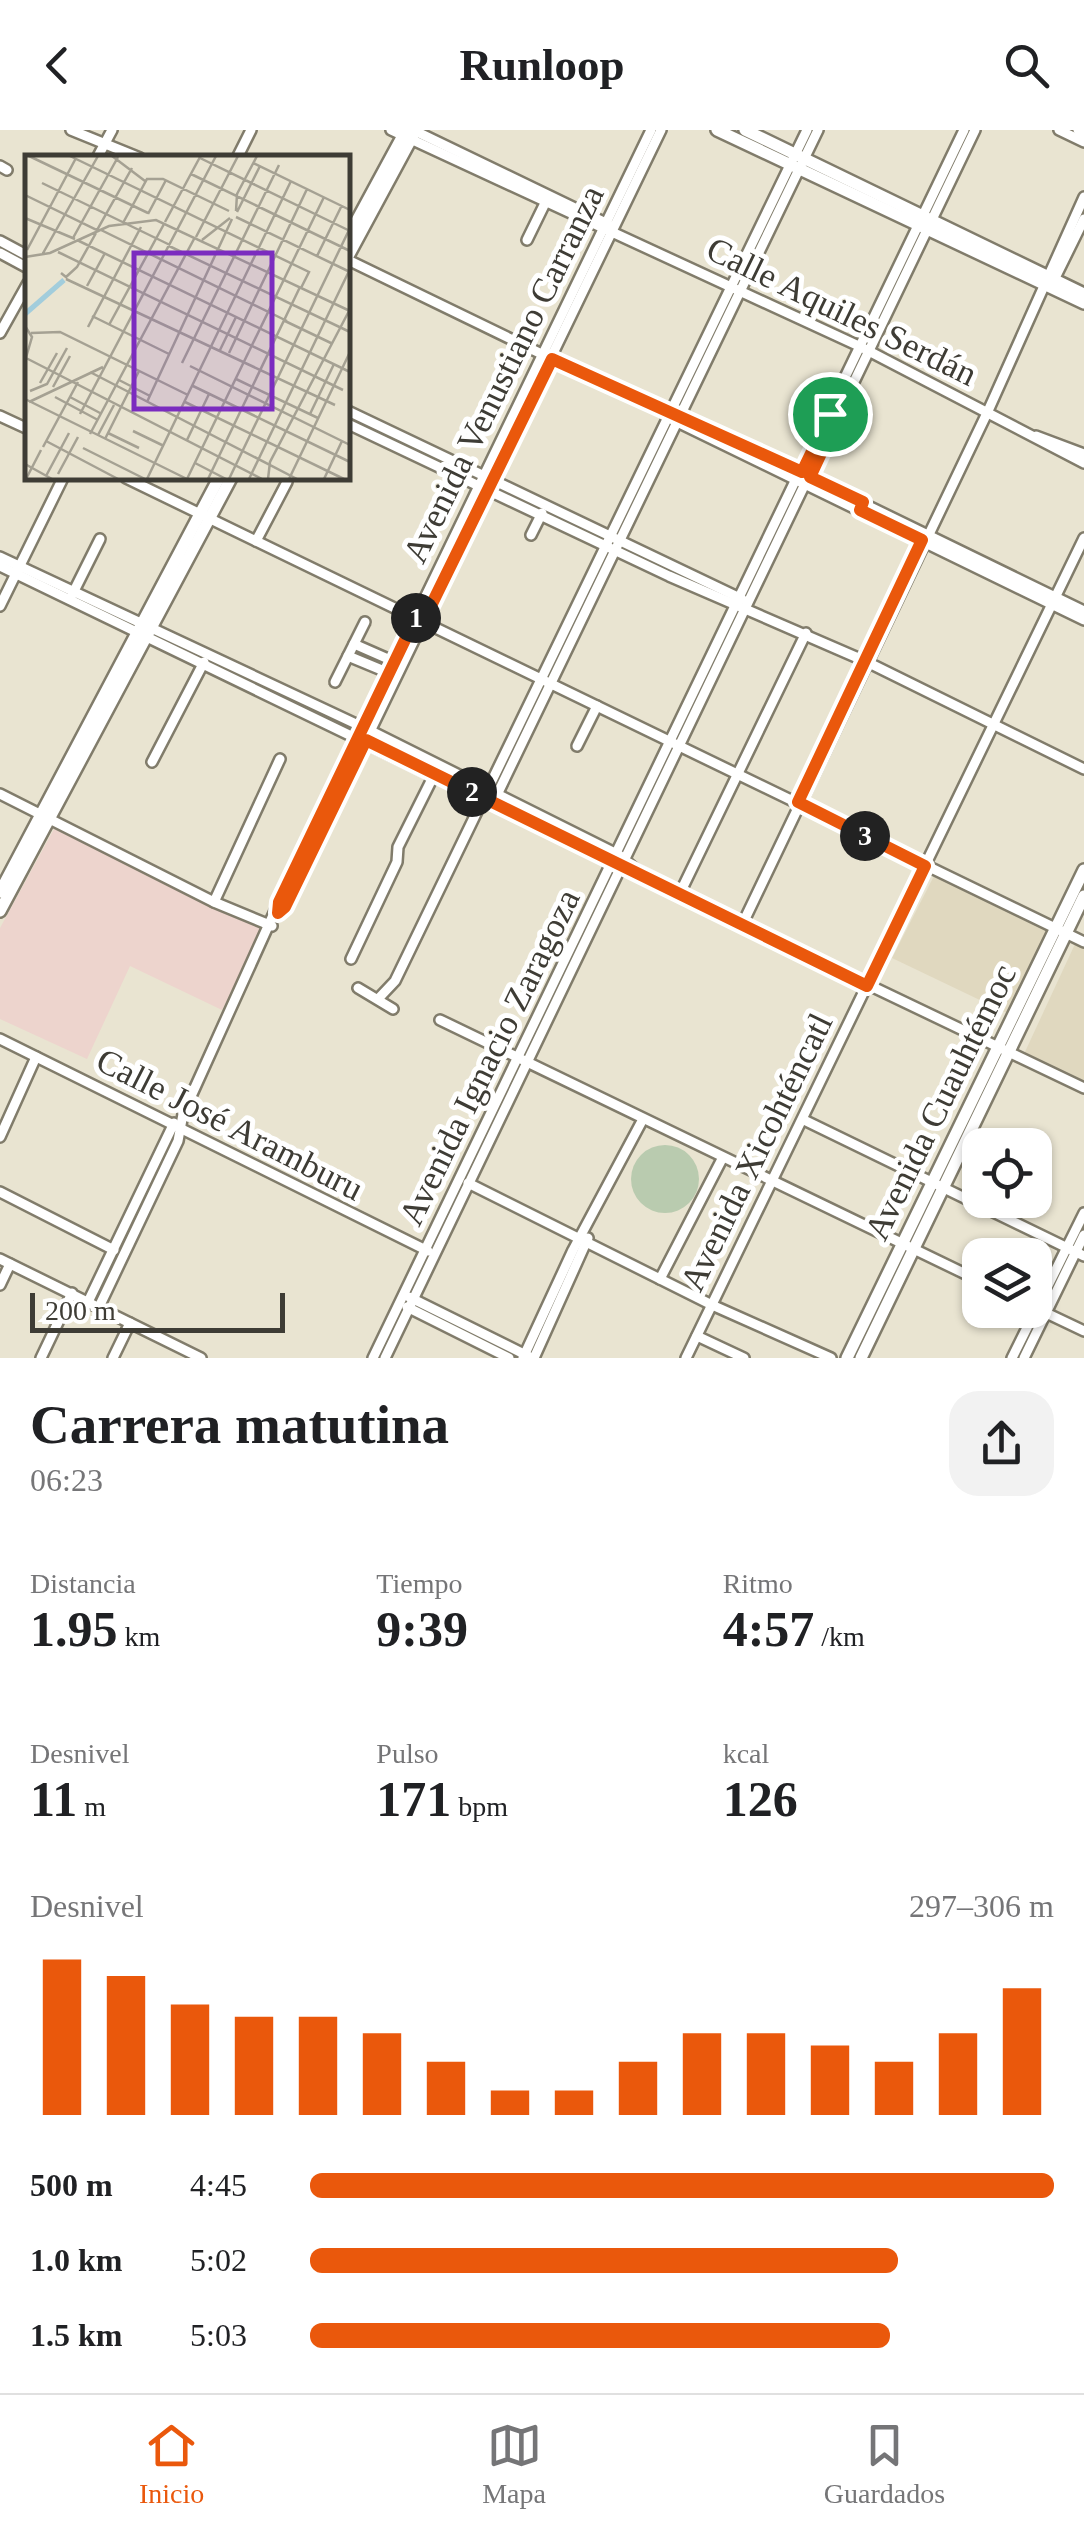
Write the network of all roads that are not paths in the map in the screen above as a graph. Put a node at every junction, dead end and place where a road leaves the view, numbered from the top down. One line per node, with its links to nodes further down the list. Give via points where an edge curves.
1 (71, 130): 14 (street)
2 (95, 130): 14 (street)
3 (251, 130): 18 (street)
4 (651, 130): 19 (street, Avenida Venustiano Carranza)
5 (661, 130): 19 (street, Avenida Venustiano Carranza)
6 (718, 130): 20 (main road)
7 (745, 130): 20 (main road)
8 (807, 130): 20 (street)
9 (818, 130): 20 (street)
10 (964, 130): 16 (street, Avenida Ignacio Zaragoza)
11 (975, 130): 16 (street, Avenida Ignacio Zaragoza)
12 (1065, 131): 15 (street)
13 (408, 132): 21 (main road); 23 (street, Calle Aquiles Serdán)
14 (109, 139): 17 (street)
15 (1084, 142)
16 (962, 146): 25 (street, Avenida Ignacio Zaragoza)
17 (135, 155)
18 (238, 155)
19 (641, 161): 26 (street, Avenida Venustiano Carranza)
20 (798, 162): 25 (main road); 38 (street)
21 (376, 191): 27 (main road); 32 (main road)
22 (1084, 197): 28 (street)
23 (547, 199): 26 (street, Calle Aquiles Serdán); 29 (street)
24 (1084, 219): 28 (street)
25 (924, 224): 36 (main road); 42 (street, Avenida Ignacio Zaragoza)
26 (612, 230): 38 (street, Calle Aquiles Serdán); 43 (street, Avenida Venustiano Carranza)
27 (350, 234)
28 (1072, 234): 36 (street)
29 (527, 240)
30 (0, 242): 33 (street)
31 (0, 253): 35 (street)
32 (350, 253)
33 (25, 254)
34 (350, 259): 43 (street)
35 (25, 266)
36 (1047, 284): 39 (main road); 40 (main road); 44 (street)
37 (25, 289): 41 (street)
38 (736, 291): 42 (street, Calle Aquiles Serdán); 46 (street)
39 (1084, 294)
40 (1084, 303)
41 (0, 333)
42 (865, 349): 44 (street, Calle Aquiles Serdán); 54 (street, Avenida Ignacio Zaragoza)
43 (547, 356): 46 (street); 60 (street, Avenida Venustiano Carranza)
44 (988, 411): 50 (street, Calle Aquiles Serdán); 64 (street)
45 (350, 413): 51 (street)
46 (672, 415): 54 (street); 68 (street)
47 (0, 416): 49 (street)
48 (350, 425): 51 (street)
49 (25, 428)
50 (1036, 436): 52 (street, Calle Aquiles Serdán); 53 (street, Calle Aquiles Serdán)
51 (412, 447): 60 (street)
52 (1084, 454)
53 (1084, 463)
54 (804, 478): 64 (street); 74 (street, Avenida Ignacio Zaragoza)
55 (62, 480): 71 (street)
56 (130, 480): 62 (street)
57 (219, 480): 62 (main road)
58 (229, 480): 62 (main road)
59 (287, 482): 67 (street)
60 (487, 482): 61 (street); 78 (street, Avenida Venustiano Carranza)
61 (544, 510): 63 (street); 68 (street)
62 (205, 517): 67 (street); 81 (main road)
63 (532, 536)
64 (924, 537): 73 (street); 86 (street)
65 (1084, 538): 73 (street, Avenida Xicohténcatl)
66 (100, 539): 72 (street)
67 (256, 542): 78 (street)
68 (614, 544): 74 (street); 77 (street)
69 (0, 557): 71 (street)
70 (0, 566): 71 (street)
71 (20, 571): 72 (street); 75 (street)
72 (71, 596): 81 (street)
73 (1053, 601): 76 (street); 79 (street); 93 (street, Avenida Xicohténcatl)
74 (743, 604): 82 (street); 97 (street, Avenida Ignacio Zaragoza)
75 (0, 606)
76 (1084, 611)
77 (580, 615): 89 (street); 91 (street)
78 (420, 619): 87 (street, Avenida Venustiano Carranza); 89 (street); 94 (street, Avenida Venustiano Carranza)
79 (1084, 620)
80 (365, 622): 83 (street)
81 (143, 632): 85 (street); 106 (main road)
82 (806, 633): 86 (street); 102 (street)
83 (354, 644): 84 (street); 87 (street)
84 (348, 656): 88 (street); 90 (street)
85 (205, 661): 94 (street); 99 (street)
86 (865, 661): 93 (street); 105 (street)
87 (395, 662): 88 (street, Avenida Venustiano Carranza)
88 (390, 673): 94 (street, Avenida Venustiano Carranza)
89 (541, 680): 91 (street); 95 (street)
90 (335, 682)
91 (553, 686): 92 (street); 95 (street)
92 (596, 706): 96 (street); 97 (street)
93 (992, 725): 100 (street); 109 (street, Avenida Xicohténcatl)
94 (365, 734): 101 (street); 118 (street, Avenida Venustiano Carranza)
95 (520, 736): 104 (street)
96 (577, 746)
97 (676, 746): 102 (street); 108 (street, Avenida Ignacio Zaragoza)
98 (280, 758): 115 (street)
99 (152, 762)
100 (1084, 769)
101 (437, 770): 104 (street); 121 (street)
102 (738, 772): 105 (street); 113 (street)
103 (0, 794): 106 (street)
104 (491, 796): 108 (street); 124 (street, via 395,982)
105 (798, 802): 109 (street); 117 (street)
106 (45, 816): 110 (main road); 115 (street); 116 (main road)
107 (0, 861): 110 (street)
108 (624, 863): 113 (street); 130 (street, Avenida Ignacio Zaragoza)
109 (925, 866): 119 (street); 122 (street, Avenida Xicohténcatl)
110 (13, 868): 112 (main road)
111 (1084, 870): 119 (main road, Avenida Cuauhtémoc)
112 (0, 892)
113 (680, 893): 117 (street)
114 (1084, 896): 119 (main road, Avenida Cuauhtémoc)
115 (214, 902): 118 (street)
116 (0, 911)
117 (742, 925): 122 (street)
118 (272, 926): 135 (street, Avenida Venustiano Carranza)
119 (1060, 931): 120 (street); 128 (main road, Avenida Cuauhtémoc)
120 (1084, 942)
121 (352, 959)
122 (867, 986): 128 (street); 133 (street, Avenida Xicohténcatl)
123 (358, 988): 124 (street)
124 (378, 999): 125 (street)
125 (394, 1009)
126 (440, 1020): 130 (street)
127 (0, 1039): 129 (street, Calle José Aramburu)
128 (1002, 1049): 131 (street); 140 (main road, Avenida Cuauhtémoc)
129 (36, 1057): 134 (street); 135 (street, Calle José Aramburu)
130 (523, 1062): 132 (street); 138 (street, Avenida Ignacio Zaragoza)
131 (1084, 1088)
132 (643, 1119): 137 (street); 144 (street)
133 (804, 1120): 139 (street, Avenida Xicohténcatl); 140 (street)
134 (3, 1123): 136 (street)
135 (177, 1126): 146 (street, Avenida Venustiano Carranza); 147 (street, Calle José Aramburu); 149 (street, Avenida Venustiano Carranza)
136 (0, 1136)
137 (722, 1159): 139 (street); 153 (street)
138 (466, 1182): 144 (street); 147 (street, Avenida Ignacio Zaragoza)
139 (772, 1184): 145 (street); 159 (street, Avenida Xicohténcatl)
140 (938, 1184): 145 (main road, Avenida Cuauhtémoc); 148 (street)
141 (0, 1192): 146 (street)
142 (1084, 1213): 148 (street)
143 (1084, 1235): 148 (street)
144 (584, 1240): 153 (street); 169 (street)
145 (908, 1246): 152 (street); 177 (main road, Avenida Cuauhtémoc); 178 (main road, Avenida Cuauhtémoc)
146 (112, 1248): 149 (street); 157 (street, Avenida Venustiano Carranza)
147 (431, 1252): 158 (street, Avenida Ignacio Zaragoza)
148 (1075, 1252): 155 (street)
149 (126, 1256): 160 (street, Avenida Venustiano Carranza)
150 (0, 1259): 151 (street)
151 (10, 1264): 154 (street); 156 (street)
152 (962, 1272)
153 (660, 1279): 159 (street)
154 (0, 1285)
155 (1052, 1289)
156 (72, 1293): 157 (street); 170 (street)
157 (88, 1302): 160 (street)
158 (407, 1302): 168 (street, Avenida Ignacio Zaragoza); 169 (street); 173 (street)
159 (712, 1305): 166 (street, Avenida Xicohténcatl); 176 (street)
160 (99, 1308): 162 (street)
161 (1052, 1316): 165 (street)
162 (130, 1323): 167 (street); 171 (street)
163 (1029, 1328): 179 (street)
164 (1033, 1328): 180 (street)
165 (1084, 1332)
166 (697, 1336): 174 (street, Avenida Xicohténcatl); 175 (street)
167 (189, 1355): 172 (street)
168 (380, 1357)
169 (528, 1357)
170 (41, 1358)
171 (114, 1358)
172 (201, 1358)
173 (510, 1358)
174 (686, 1358)
175 (744, 1358)
176 (831, 1358)
177 (847, 1358)
178 (861, 1358)
179 (1012, 1358)
180 (1024, 1358)

